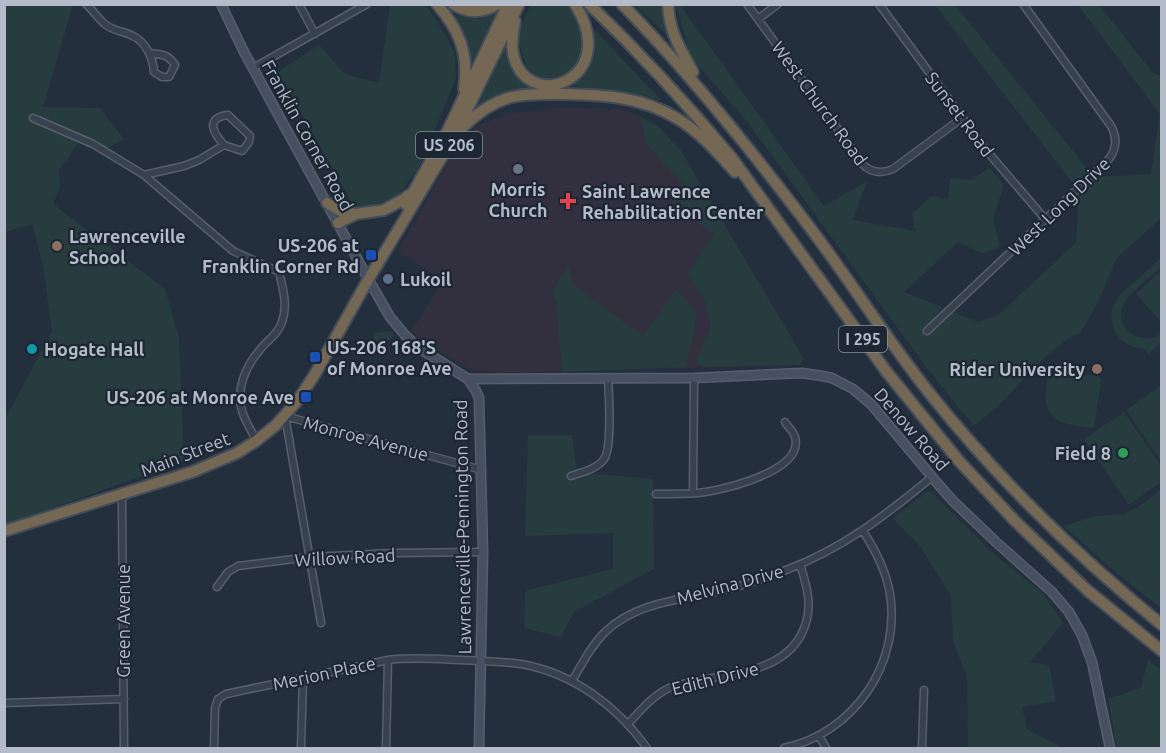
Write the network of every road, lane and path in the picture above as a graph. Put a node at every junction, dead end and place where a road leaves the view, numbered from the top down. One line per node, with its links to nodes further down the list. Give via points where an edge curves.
1 (86, 4): 20 (street, via 114,30 134,36)
2 (298, 4): 19 (street)
3 (367, 4): 19 (street)
4 (437, 4): 25 (highway, via 459,37 465,58 464,90)
5 (453, 4): 6 (highway, via 477,12)
6 (498, 4)
7 (508, 4): 25 (highway, US 206)
8 (519, 4): 9 (highway, via 512,38 515,63 532,81 554,85 574,77 586,59 587,37); 25 (highway, US 206)
9 (575, 4)
10 (589, 4): 33 (highway, I 295, via 705,126)
11 (622, 4): 22 (highway, I 295)
12 (668, 4): 22 (highway, via 674,38)
13 (747, 4): 18 (street, West Church Road)
14 (778, 4): 18 (street)
15 (879, 4): 24 (street, Sunset Road)
16 (1023, 4): 31 (street, West Long Drive, via 1115,137 1109,159)
17 (220, 5): 21 (street, Franklin Corner Road)
18 (758, 19): 24 (street, West Church Road, via 860,162 870,170 893,169)
19 (315, 34): 21 (street)
20 (149, 53): 20 (street, via 154,72 169,77 175,65 170,58)
21 (253, 68): 29 (street, Franklin Corner Road)
22 (704, 93): 55 (highway, I 295, via 794,206 902,358 960,430 1056,532)
23 (33, 118): 27 (street, via 93,144)
24 (962, 118): 31 (street, Sunset Road)
25 (451, 135): 28 (highway, US 206); 33 (highway, via 480,112 513,97 605,96 636,101 692,128); 34 (highway, US 206)
26 (224, 145): 26 (street, via 242,151 250,136 228,115 222,115 213,127); 27 (street, via 184,166)
27 (144, 174): 41 (street, via 233,251 279,272 286,302 282,323 244,372 240,397 242,412)
28 (413, 190): 30 (highway, via 384,210); 34 (highway, US 206)
29 (327, 203): 30 (highway, via 342,212); 32 (street, Franklin Corner Road)
30 (356, 214): 32 (highway)
31 (1046, 220): 35 (street, West Long Drive)
32 (338, 224): 34 (street, Franklin Corner Road)
33 (779, 224): 56 (highway, I 295, via 886,371 959,461 1087,590)
34 (368, 280): 37 (street, Lawrenceville-Pennington Road, via 405,335); 39 (highway, Main Street / US 206, via 315,374)
35 (927, 331)
36 (694, 378): 38 (street, Denow Road); 44 (street, Denow Road, via 802,373 832,378 871,404); 45 (street)
37 (468, 379): 38 (street, Denow Road); 42 (street, Lawrenceville-Pennington Road, via 480,405)
38 (608, 379): 43 (street, via 607,455 590,469)
39 (285, 416): 41 (highway, Main Street / US 206); 42 (street, Monroe Avenue); 51 (street)
40 (785, 422): 45 (street, via 796,443 785,464 745,483)
41 (256, 441): 46 (highway, Main Street / US 206, via 222,460)
42 (482, 470): 50 (street, Lawrenceville-Pennington Road)
43 (571, 476)
44 (932, 477): 49 (street, Melvina Drive); 75 (street, Denow Road, via 1069,612 1092,662)
45 (693, 493): 47 (street)
46 (124, 494): 48 (highway, Main Street / US 206); 62 (street, Green Avenue)
47 (656, 494)
48 (4, 531)
49 (863, 531): 52 (street, Melvina Drive); 65 (street, via 878,556 890,592 892,621 888,649 865,696 841,722)
50 (483, 552): 51 (street, Willow Road); 58 (street, Lawrenceville-Pennington Road)
51 (310, 557): 53 (street, Willow Road, via 238,566); 54 (street)
52 (800, 564): 60 (street, Melvina Drive, via 743,585 637,611 614,624 598,640); 64 (street, Edith Drive, via 809,594 809,613 803,632 786,654 762,667 667,689)
53 (217, 587)
54 (321, 623)
55 (1161, 625)
56 (1161, 651)
57 (388, 660): 58 (street, Merion Place); 59 (street, Merion Place); 69 (street)
58 (482, 661): 60 (street, Merion Place, via 522,664); 70 (street, Lawrenceville-Pennington Road)
59 (303, 678): 67 (street, Merion Place, via 222,696 215,708); 68 (street)
60 (572, 681): 64 (street, Merion Place, via 606,703)
61 (924, 690): 74 (street)
62 (124, 699): 63 (street); 66 (street, Green Avenue)
63 (4, 703)
64 (627, 724): 71 (street, Merion Place)
65 (819, 736): 72 (street); 73 (street)
66 (124, 748)
67 (214, 748)
68 (301, 748)
69 (386, 748)
70 (479, 748)
71 (647, 748)
72 (784, 748)
73 (826, 748)
74 (922, 748)
75 (1110, 748)

